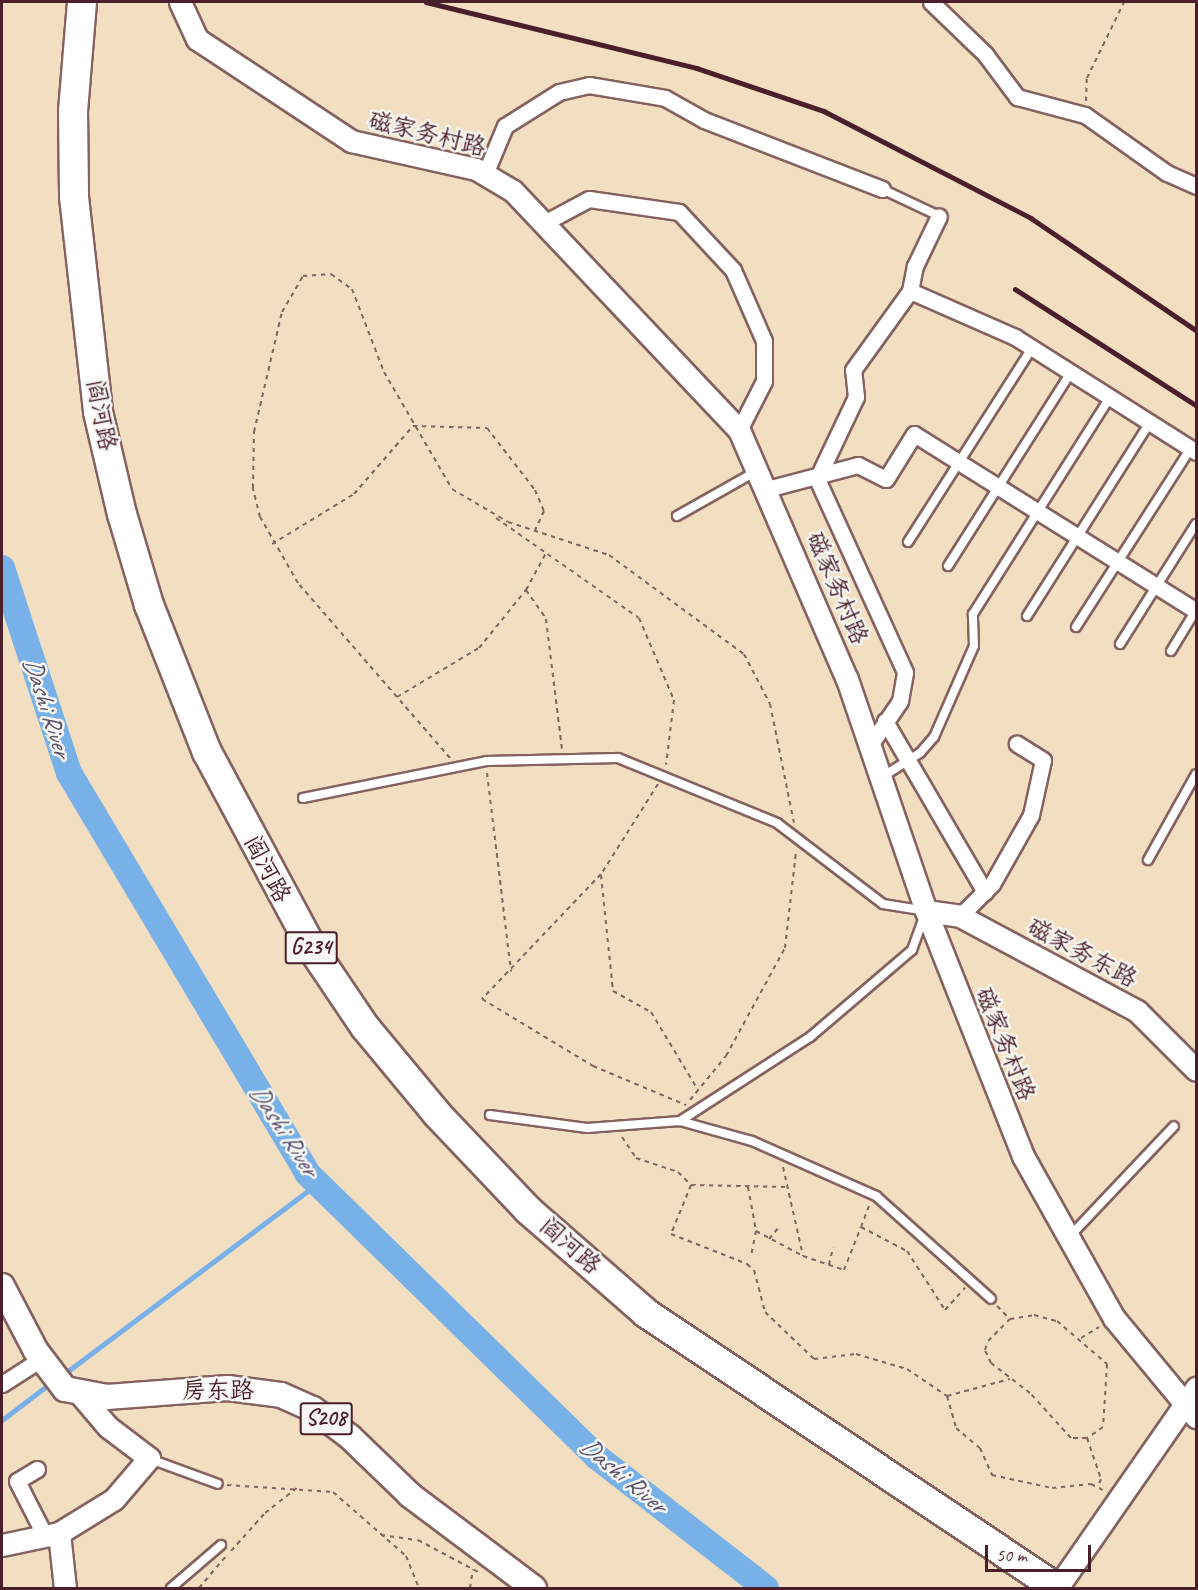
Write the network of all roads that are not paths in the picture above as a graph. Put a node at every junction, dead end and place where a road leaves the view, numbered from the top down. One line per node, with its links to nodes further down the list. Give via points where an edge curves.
1 (82, 2): 64 (highway, 阎河路 / G234, via 73,111 74,197 97,402 122,514 149,605 207,752 313,950 365,1027 438,1115 528,1210 646,1313)
2 (180, 2): 4 (street, 磁家务村路, via 197,39 351,141)
3 (931, 2): 5 (street, via 985,54 1017,97 1085,116 1167,173)
4 (485, 174): 6 (street, via 505,126 558,93 589,85 665,98 704,120); 8 (street, 磁家务村路, via 513,191)
5 (1197, 186)
6 (882, 189): 7 (lane)
7 (939, 216): 9 (street, via 915,266)
8 (544, 223): 14 (street, 磁家务村路); 14 (street, via 589,199 679,212 733,270 764,341 764,381)
9 (910, 291): 10 (street); 17 (street, via 854,370 856,397)
10 (1032, 348): 11 (street); 16 (lane)
11 (1071, 372): 12 (street); 19 (lane)
12 (1110, 397): 13 (street); 20 (lane)
13 (1150, 422): 15 (street); 23 (lane)
14 (739, 430): 18 (street, 磁家务村路)
15 (1194, 450): 25 (lane)
16 (959, 462): 17 (street, via 915,434 886,479 858,465); 19 (street); 24 (lane)
17 (817, 478): 18 (street); 33 (street, via 905,672 900,701)
18 (763, 480): 21 (lane); 35 (street, 磁家务村路)
19 (998, 487): 20 (street); 26 (lane)
20 (1038, 512): 23 (street); 36 (lane, via 973,614 974,646 934,737)
21 (677, 516)
22 (1197, 524): 27 (lane)
23 (1077, 536): 25 (street); 29 (lane)
24 (908, 542)
25 (1118, 561): 27 (street); 30 (lane)
26 (948, 566)
27 (1157, 586): 28 (street); 31 (lane)
28 (1196, 610): 32 (lane)
29 (1027, 616)
30 (1076, 627)
31 (1120, 644)
32 (1171, 651)
33 (885, 721): 35 (street); 36 (street)
34 (1017, 744): 41 (street, via 1042,760 1032,815)
35 (870, 745): 38 (street, 磁家务村路)
36 (907, 761): 38 (lane); 41 (street, via 940,808)
37 (1197, 774): 40 (lane)
38 (881, 777): 42 (street, 磁家务村路)
39 (303, 798): 42 (lane, via 487,761 618,758 777,823 883,904)
40 (1148, 860)
41 (985, 892): 43 (street)
42 (926, 911): 43 (street, 磁家务东路); 46 (lane, via 904,957 810,1037); 48 (street, 磁家务村路, via 1023,1156)
43 (960, 916): 44 (street, 磁家务东路, via 1137,1011)
44 (1197, 1070)
45 (490, 1115): 46 (lane, via 587,1128)
46 (680, 1121): 50 (lane, via 780,1152 876,1196)
47 (1174, 1126): 48 (lane)
48 (1069, 1237): 54 (street, 磁家务村路, via 1114,1318)
49 (2, 1286): 51 (main road)
50 (991, 1299)
51 (43, 1363): 52 (street); 53 (main road)
52 (2, 1384)
53 (72, 1392): 55 (street, via 108,1427); 63 (main road, 房东路 / S208, via 228,1388 281,1395 341,1430 410,1496)
54 (1193, 1402): 64 (street)
55 (149, 1458): 57 (lane); 58 (street, via 114,1499)
56 (37, 1469): 58 (street, via 17,1481)
57 (218, 1484)
58 (52, 1534): 59 (street); 61 (street)
59 (2, 1545)
60 (221, 1545): 62 (lane)
61 (65, 1588)
62 (171, 1588)
63 (534, 1588)
64 (1057, 1588)

